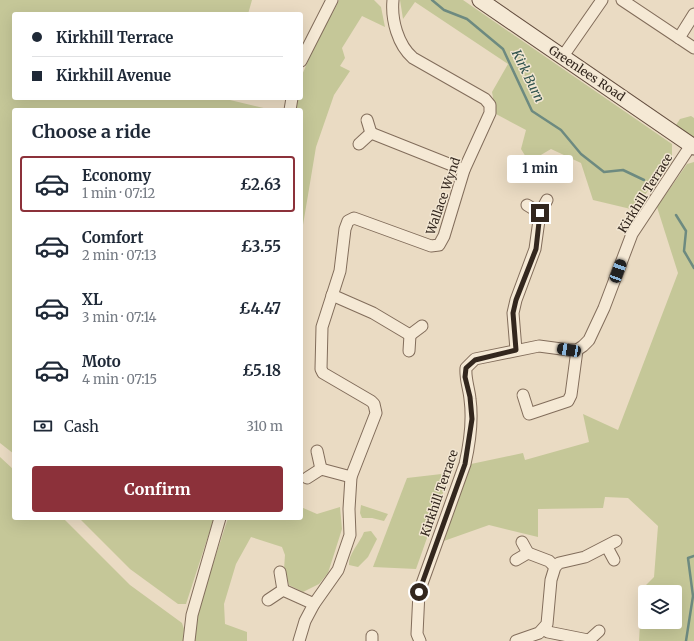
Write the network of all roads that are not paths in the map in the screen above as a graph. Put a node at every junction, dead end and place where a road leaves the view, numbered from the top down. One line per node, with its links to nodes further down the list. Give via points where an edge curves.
1 (332, 0): 10 (street)
2 (480, 0): 9 (main road, Greenlees Road)
3 (602, 0): 9 (street)
4 (622, 0): 7 (street)
5 (391, 3): 15 (street, Wallace Wynd, via 398,35 406,52 485,99 490,105 490,113)
6 (694, 14): 7 (street)
7 (679, 38): 8 (street)
8 (694, 48)
9 (563, 56): 14 (main road, Greenlees Road)
10 (303, 57)
11 (367, 120): 12 (street)
12 (371, 133): 13 (street); 15 (street)
13 (359, 144)
14 (693, 146): 23 (street, Kirkhill Terrace, via 632,234 589,340)
15 (464, 170): 19 (street, Wallace Wynd, via 444,236 436,246 360,219 348,221 340,271)
16 (548, 200): 18 (street)
17 (527, 205): 18 (street)
18 (540, 213): 22 (street, via 536,249 513,313)
19 (332, 295): 21 (street, via 373,313); 28 (street, Wallace Wynd, via 322,327 322,373 371,401 376,408)
20 (422, 326): 21 (street)
21 (410, 335): 24 (street)
22 (516, 350): 23 (street, Kirkhill Terrace, via 539,346); 45 (street, Kirkhill Terrace, via 475,360 466,368 465,377 472,419 468,451 419,592 417,634)
23 (577, 350): 25 (street, via 572,395 568,401 529,414)
24 (409, 351)
25 (523, 395)
26 (317, 451): 27 (street)
27 (321, 468): 28 (street); 29 (street)
28 (351, 477): 39 (street, Wallace Wynd, via 350,535 338,570)
29 (307, 478)
30 (219, 520): 43 (street, via 192,615)
31 (522, 542): 32 (street)
32 (528, 553): 33 (street); 35 (street, via 548,561)
33 (516, 560)
34 (614, 560): 35 (street, via 612,544 585,557 559,563)
35 (555, 567): 40 (street, via 551,580 547,624)
36 (280, 572): 37 (street)
37 (284, 590): 38 (street); 39 (street)
38 (268, 600)
39 (314, 604): 44 (street, Wallace Wynd)
40 (544, 629): 42 (street); 46 (street)
41 (599, 631): 42 (street)
42 (588, 640)
43 (189, 641)
44 (299, 641)
45 (420, 641)
46 (516, 641)

